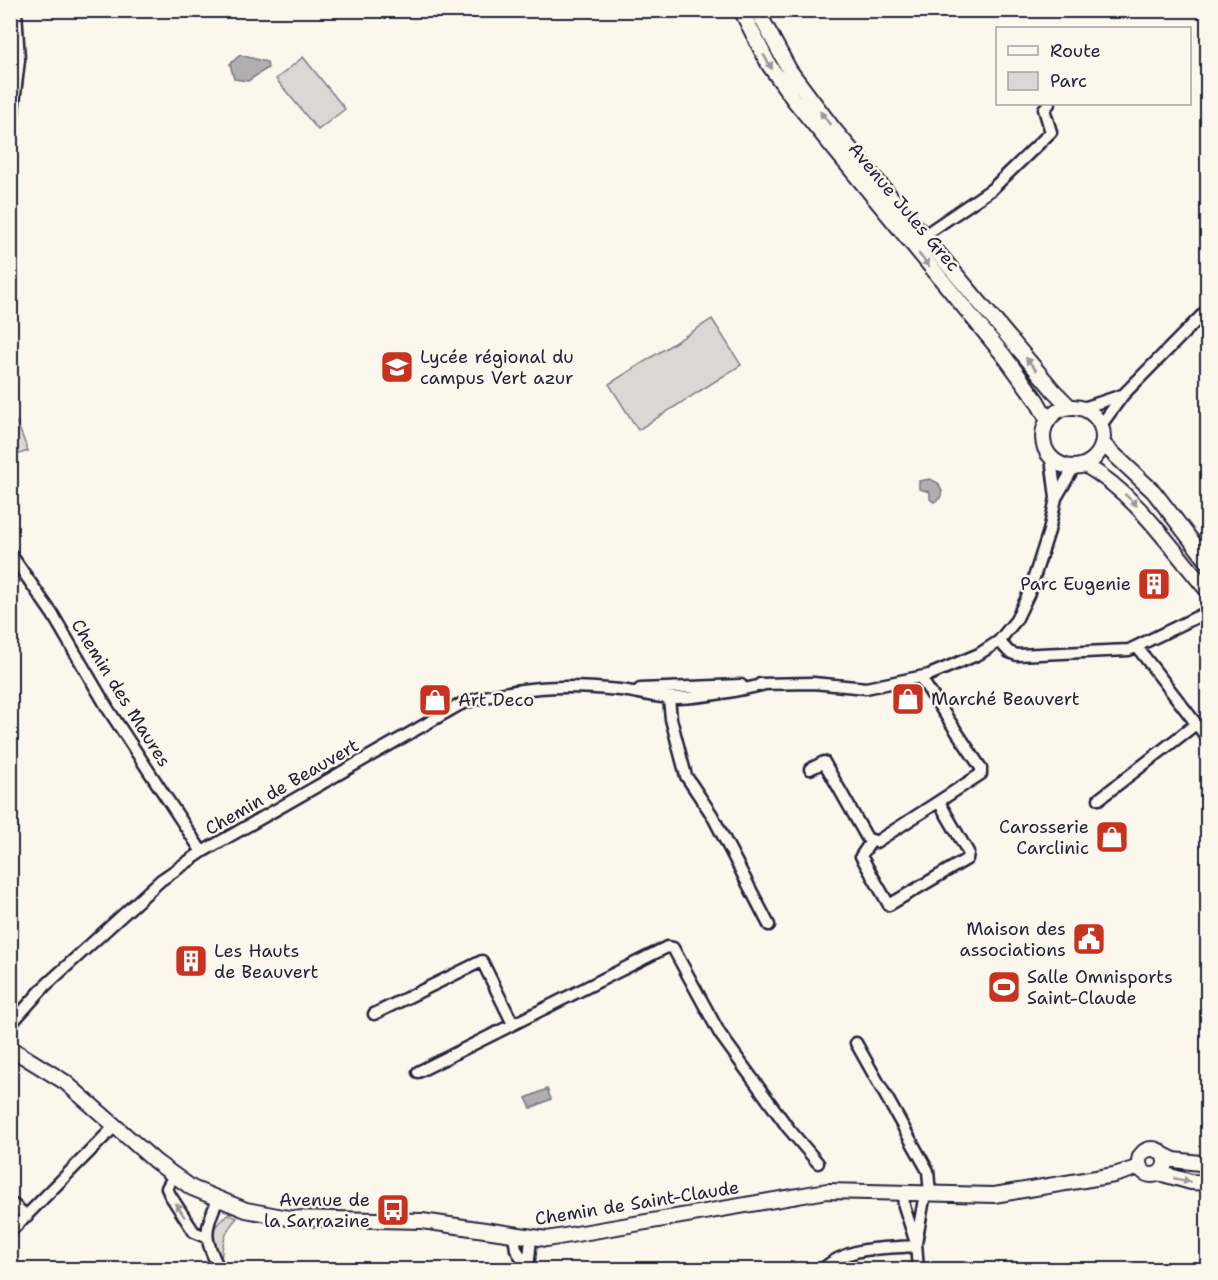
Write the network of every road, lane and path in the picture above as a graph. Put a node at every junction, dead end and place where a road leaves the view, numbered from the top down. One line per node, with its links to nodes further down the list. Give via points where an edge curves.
1 (16, 10): 5 (street, via 19,60)
2 (741, 10): 10 (street, Avenue Jules Grec, one-way to 10, via 794,100 1005,357)
3 (757, 10): 6 (street, Avenue Jules Grec, one-way to 3, via 805,92)
4 (1048, 105): 6 (street, Avenue Jules Grec, via 1044,109 1051,132 992,189)
5 (10, 137)
6 (923, 236): 9 (street, Avenue Jules Grec, one-way to 6)
7 (1208, 309): 8 (street)
8 (1123, 395): 9 (street); 11 (street)
9 (1076, 408): 10 (street, via 1061,410); 11 (street, via 1090,412)
10 (1048, 421): 13 (street, via 1043,442)
11 (1101, 425): 12 (street)
12 (1103, 444): 14 (street, via 1099,453); 17 (street, via 1154,492)
13 (1051, 458): 14 (street); 15 (street, Chemin de Beauvert)
14 (1080, 466): 15 (street, Chemin de Beauvert); 18 (street, one-way to 18, via 1104,476 1136,504)
15 (1056, 498): 20 (street, Chemin de Beauvert, via 1029,593 1016,620)
16 (10, 553): 32 (street, Chemin des Maures)
17 (1208, 562)
18 (1208, 591)
19 (1203, 614): 21 (street)
20 (999, 640): 21 (street, via 1017,655); 22 (street, Chemin de Beauvert, via 979,654)
21 (1137, 647): 26 (street)
22 (920, 677): 23 (street, Chemin de Beauvert, via 866,688 813,682); 30 (street, via 981,768 981,774)
23 (766, 684): 24 (street, Chemin de Beauvert); 25 (street, Chemin de Beauvert, via 724,694)
24 (622, 690): 25 (street, Chemin de Beauvert); 32 (street, Chemin de Beauvert, via 531,687 493,693 460,704)
25 (669, 698): 33 (street, via 686,776 712,815)
26 (1196, 724): 27 (street); 29 (street)
27 (1208, 739)
28 (810, 769): 31 (street, via 824,762 867,838)
29 (1099, 799)
30 (939, 802): 31 (street, via 876,842); 31 (street, via 968,852 967,860 889,905 861,856)
31 (872, 840)
32 (202, 852): 36 (street, Chemin de Beauvert, via 161,880 45,986)
33 (769, 926)
34 (374, 1014): 35 (street, via 482,961)
35 (513, 1024): 39 (street); 42 (street, via 667,947 673,948 720,1034 789,1129)
36 (10, 1025)
37 (856, 1043): 49 (street, via 927,1170)
38 (10, 1048): 40 (street, Chemin de Saint-Claude, via 65,1082)
39 (418, 1072)
40 (115, 1126): 46 (street, Chemin de Saint-Claude); 52 (street)
41 (1164, 1155): 43 (street); 44 (street, via 1148,1149 1141,1156); 45 (street, via 1165,1164)
42 (819, 1163)
43 (1208, 1164)
44 (1140, 1167): 45 (street, via 1146,1173); 49 (street, Chemin de Saint-Claude, via 994,1195)
45 (1159, 1173): 47 (street, one-way to 47)
46 (174, 1175): 50 (street, Chemin de Saint-Claude); 55 (street, one-way to 46, via 194,1232 170,1195 168,1188)
47 (1208, 1183)
48 (903, 1192): 49 (street, Chemin de Saint-Claude); 56 (street, Chemin de Saint-Claude, via 827,1191 557,1237); 57 (street, via 903,1206)
49 (927, 1194): 57 (street)
50 (218, 1200): 54 (street, Chemin de Saint-Claude, via 273,1216 422,1221); 55 (street)
51 (10, 1202): 52 (street)
52 (27, 1216): 53 (street)
53 (10, 1232)
54 (514, 1236): 56 (street, Chemin de Saint-Claude); 59 (street, via 516,1249)
55 (206, 1237): 58 (street)
56 (531, 1238): 59 (street)
57 (916, 1244): 60 (street, via 856,1250 835,1257); 61 (street)
58 (220, 1269)
59 (528, 1269)
60 (821, 1269)
61 (918, 1269)

